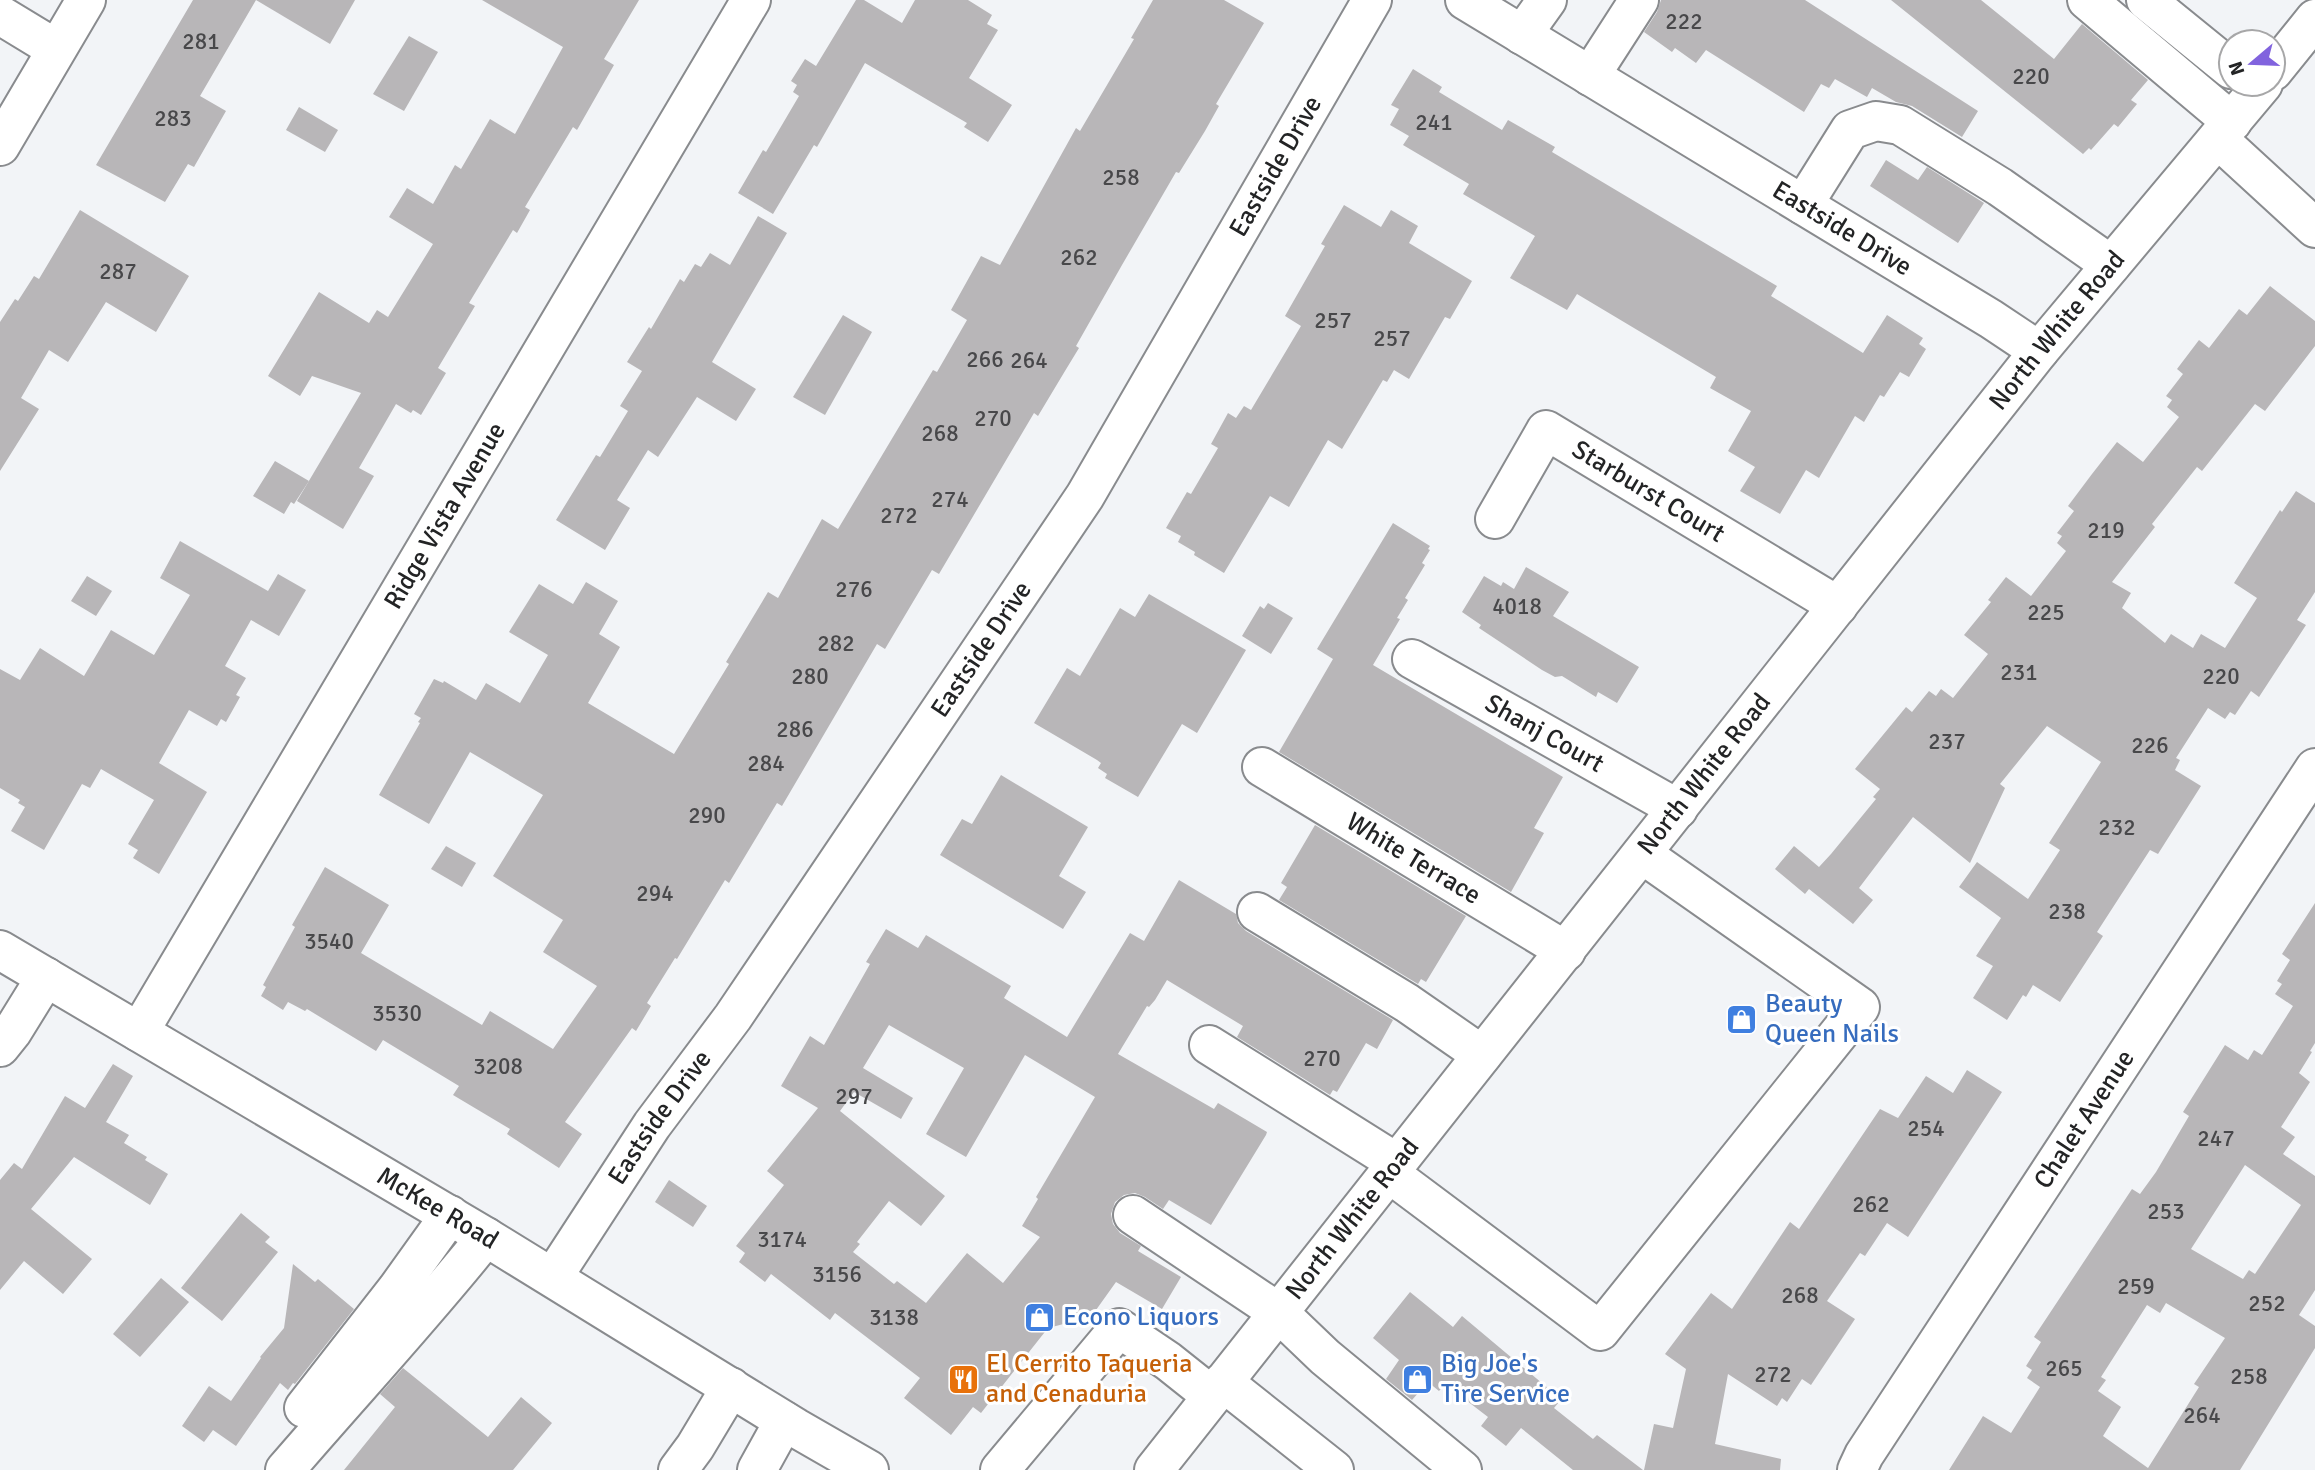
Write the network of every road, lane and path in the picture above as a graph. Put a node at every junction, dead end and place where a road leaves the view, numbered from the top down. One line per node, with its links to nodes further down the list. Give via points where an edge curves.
1 (86, 0): 13 (street)
2 (751, 0): 34 (street, Ridge Vista Avenue)
3 (1372, 0): 42 (street, Eastside Drive, via 1085,496 733,1017 652,1125)
4 (1465, 0): 11 (street, Eastside Drive)
5 (1546, 0): 11 (street)
6 (1639, 0): 15 (street)
7 (2087, 0): 17 (street)
8 (2146, 0): 14 (street)
9 (0, 15): 13 (street)
10 (2315, 19): 12 (street, North White Road)
11 (1522, 35): 15 (street, Eastside Drive)
12 (2287, 47)
13 (56, 49): 18 (street)
14 (2217, 52)
15 (1590, 76): 19 (street, Eastside Drive)
16 (2244, 98): 17 (street, North White Road)
17 (2225, 130): 20 (street); 21 (street, North White Road)
18 (0, 146)
19 (1803, 205): 21 (street, via 1850,130 1876,121 1900,125 2000,187); 22 (street, Eastside Drive)
20 (2315, 228)
21 (2111, 265): 22 (street, North White Road)
22 (2039, 351): 24 (street, North White Road)
23 (1495, 519): 24 (street, Starburst Court, via 1546,430)
24 (1838, 606): 28 (street, North White Road)
25 (1412, 659): 28 (street, Shanj Court)
26 (1262, 767): 32 (street, White Terrace)
27 (2315, 768): 56 (street, Chalet Avenue)
28 (1678, 809): 29 (street, North White Road)
29 (1642, 855): 32 (street, North White Road); 38 (street, via 1860,1007 1600,1331)
30 (1257, 912): 37 (street, via 1407,1003)
31 (0, 950): 33 (street, McKee Road)
32 (1566, 951): 37 (street, North White Road)
33 (46, 977): 34 (street, McKee Road); 36 (street)
34 (139, 1031): 39 (street, McKee Road)
35 (1209, 1045): 38 (street)
36 (0, 1047)
37 (1482, 1055): 38 (street, North White Road)
38 (1393, 1168): 43 (street, North White Road)
39 (450, 1215): 41 (street, McKee Road); 46 (street)
40 (1133, 1215): 43 (street)
41 (486, 1237): 42 (street, McKee Road); 48 (street)
42 (553, 1277): 44 (street, McKee Road)
43 (1278, 1312): 45 (street, North White Road); 55 (street, via 1325,1357)
44 (731, 1387): 47 (street, McKee Road); 49 (street)
45 (1217, 1389): 52 (street, via 1119,1328); 53 (street, North White Road); 54 (street)
46 (304, 1408)
47 (784, 1421): 50 (street); 51 (street, McKee Road)
48 (285, 1470)
49 (678, 1470)
50 (757, 1470)
51 (869, 1470)
52 (1000, 1470)
53 (1154, 1470)
54 (1334, 1470)
55 (1462, 1470)
56 (1857, 1470)

